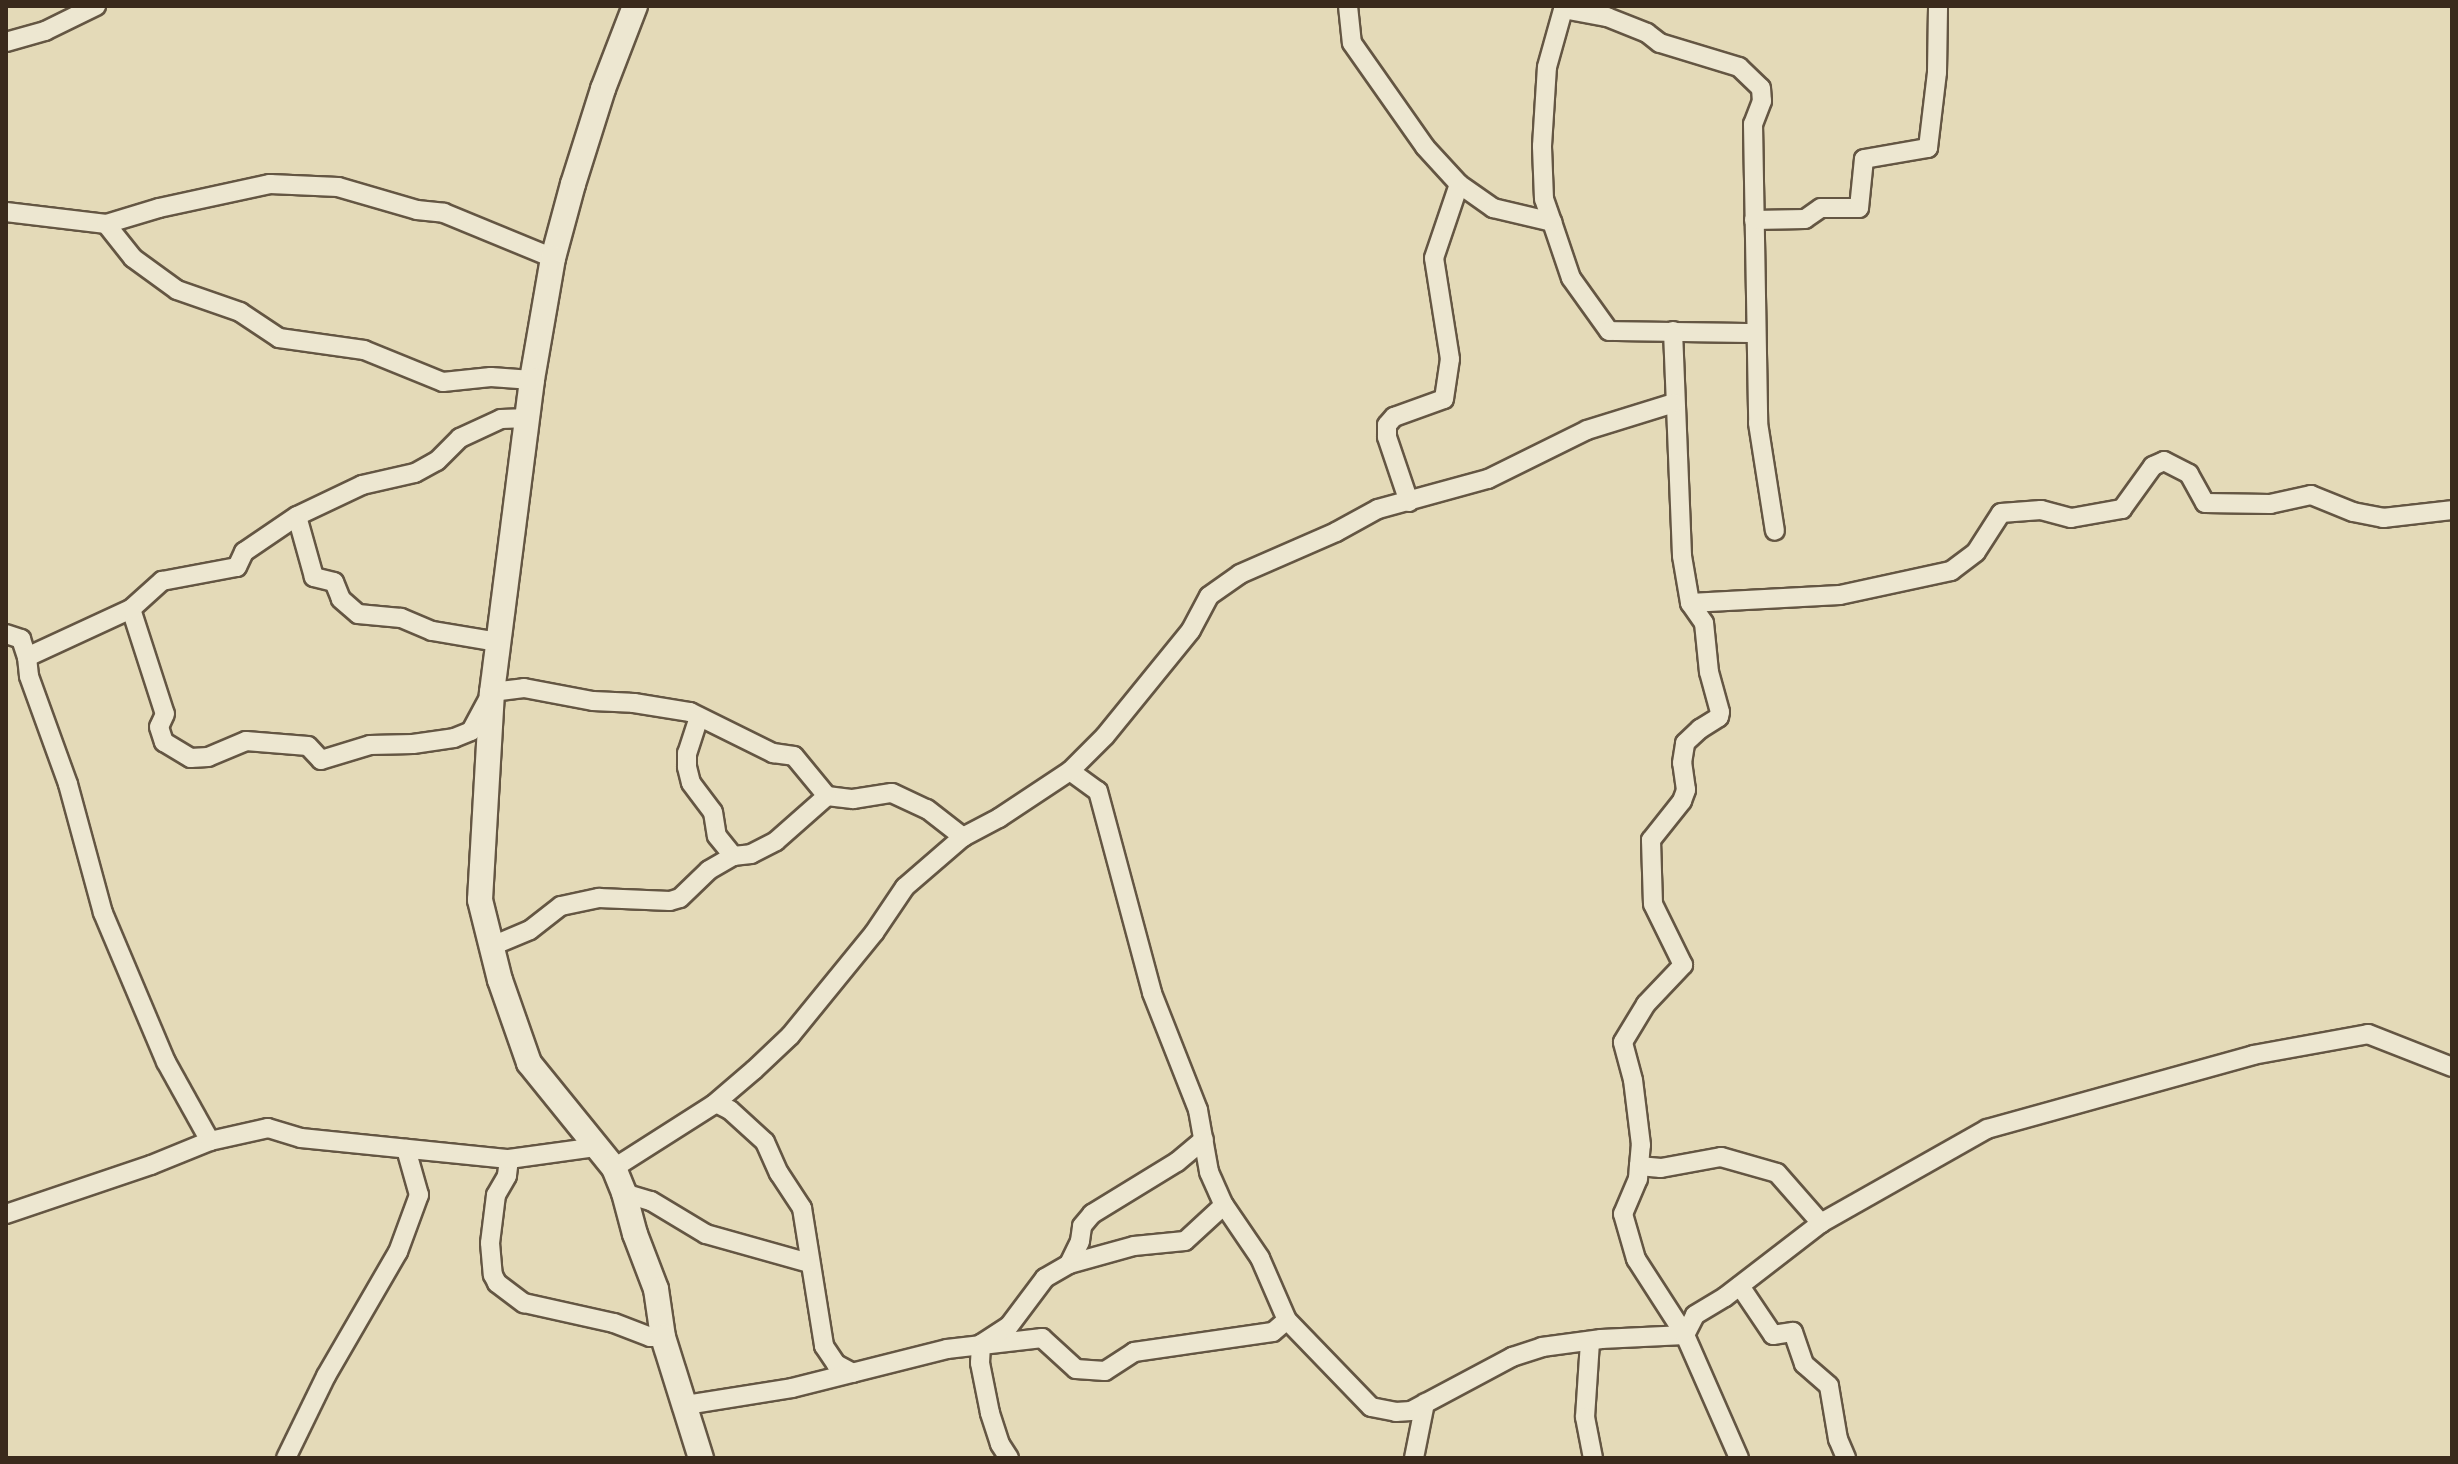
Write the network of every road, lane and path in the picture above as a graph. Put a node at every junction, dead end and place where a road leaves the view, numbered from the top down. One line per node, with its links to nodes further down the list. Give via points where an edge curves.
1 (96, 6): 6 (street, via 45,31)
2 (635, 6): 12 (street, via 603,89)
3 (1348, 6): 7 (street, via 1352,43 1425,147)
4 (1938, 6): 9 (street, via 1928,148 1864,159 1859,208 1821,208 1805,219)
5 (1564, 7): 9 (street, via 1607,17 1660,43 1739,67 1754,78 1762,101 1753,124); 10 (street, via 1547,67 1542,146 1544,199)
6 (6, 42)
7 (1459, 184): 10 (street, via 1493,208); 18 (street, via 1434,258 1450,359 1444,399 1394,417 1387,425)
8 (6, 212): 11 (street)
9 (1754, 220): 14 (street)
10 (1552, 222): 13 (street, via 1571,278 1609,331)
11 (106, 224): 12 (street, via 270,184 338,187 444,213); 15 (street, via 133,258 177,290 240,312 279,338 364,350 443,382)
12 (553, 258): 15 (street)
13 (1673, 331): 14 (street); 16 (street)
14 (1756, 333): 21 (street, via 1758,423)
15 (532, 380): 17 (street)
16 (1674, 403): 18 (street, via 1587,430 1488,479); 22 (street, via 1682,556)
17 (529, 418): 20 (street, via 501,419 460,438 437,461 415,473 362,485); 25 (street)
18 (1409, 502): 29 (street, via 1378,509 1240,574 1209,596 1191,630)
19 (2452, 510): 22 (street, via 2383,518 2311,495 2270,504 2205,503 2189,474 2164,461 2153,466 2122,509 2071,518 2041,510 2001,513 1976,552 1951,571 1840,595)
20 (297, 516): 23 (street, via 244,552 237,567 162,581); 25 (street, via 314,577 334,582 341,599 358,614 401,618 432,631)
21 (1775, 531)
22 (1690, 603): 41 (street, via 1704,623 1720,712 1685,743 1686,790 1651,840 1653,904 1683,965 1646,1004 1623,1042 1633,1080)
23 (131, 609): 26 (street); 27 (street, via 160,691 164,742 191,758 208,757 246,741 308,746 321,760 370,745 454,738 471,731)
24 (6, 634): 26 (street, via 21,639)
25 (498, 642): 27 (street)
26 (27, 657): 37 (street, via 103,913 166,1062)
27 (492, 692): 28 (street, via 524,688); 33 (street, via 480,900)
28 (699, 717): 30 (street, via 773,753 794,756); 32 (street, via 687,767 691,783 713,812 717,836)
29 (1070, 771): 31 (street); 36 (street, via 1098,791 1152,993 1198,1110)
30 (827, 796): 31 (street, via 853,799 892,793 927,809); 32 (street, via 776,841 751,854)
31 (963, 837): 35 (street, via 905,887 790,1036)
32 (733, 856): 33 (street, via 680,898 599,898 561,906 530,930)
33 (492, 946): 38 (street, via 529,1063)
34 (2452, 1067): 46 (street, via 2368,1034 2253,1055 1987,1129)
35 (716, 1103): 42 (street); 47 (street, via 765,1142 802,1208)
36 (1204, 1139): 44 (street, via 1209,1172); 48 (street, via 1177,1162 1092,1214 1082,1226)
37 (210, 1141): 39 (street, via 268,1128 301,1138); 45 (street)
38 (597, 1147): 40 (street); 42 (street)
39 (406, 1149): 40 (street); 58 (street, via 419,1195 398,1252 326,1376)
40 (509, 1159): 52 (street, via 496,1195 490,1243 497,1283 524,1303)
41 (1639, 1166): 46 (street, via 1661,1168 1721,1157 1777,1173); 51 (street, via 1623,1214 1636,1259)
42 (614, 1168): 43 (street)
43 (624, 1193): 47 (street, via 651,1201 706,1234); 52 (street, via 656,1289)
44 (1224, 1205): 48 (street, via 1185,1241 1134,1246); 50 (street, via 1260,1258)
45 (6, 1214)
46 (1821, 1223): 49 (street)
47 (809, 1263): 55 (street, via 824,1346 836,1364)
48 (1069, 1264): 54 (street, via 1045,1278 1009,1326)
49 (1740, 1286): 51 (street, via 1695,1315); 64 (street, via 1773,1335 1793,1332 1804,1364 1829,1386)
50 (1287, 1320): 54 (street, via 1273,1332 1134,1352 1105,1371 1076,1369 1042,1338); 56 (street, via 1371,1407 1411,1411)
51 (1685, 1335): 53 (street); 63 (street)
52 (663, 1337): 57 (street)
53 (1590, 1342): 56 (street, via 1542,1347 1512,1357); 62 (street, via 1585,1417)
54 (981, 1344): 55 (street); 60 (street, via 990,1413)
55 (853, 1373): 57 (street)
56 (1425, 1403): 61 (street)
57 (686, 1405): 59 (street)
58 (286, 1458)
59 (701, 1458)
60 (1009, 1458)
61 (1414, 1458)
62 (1593, 1458)
63 (1739, 1458)
64 (1846, 1458)

